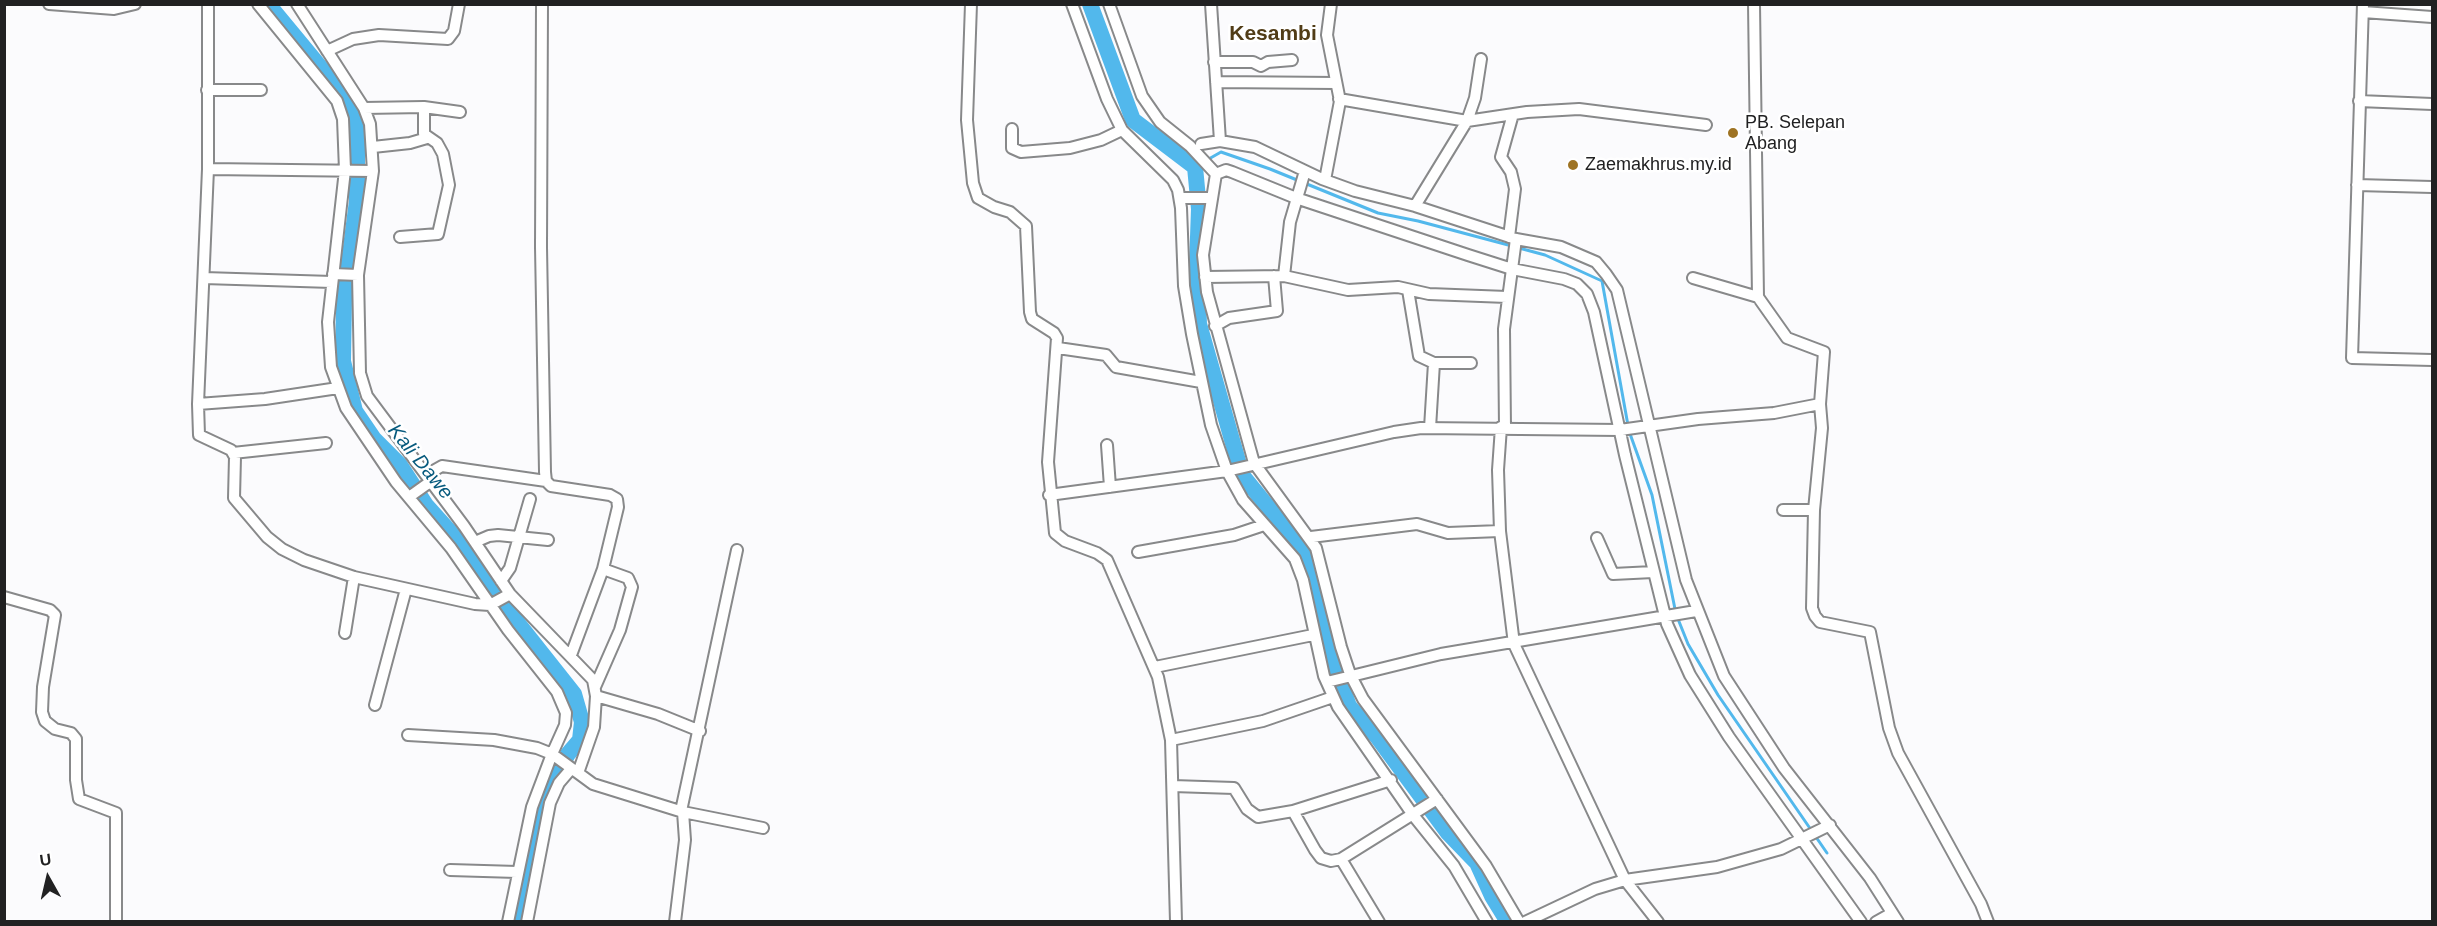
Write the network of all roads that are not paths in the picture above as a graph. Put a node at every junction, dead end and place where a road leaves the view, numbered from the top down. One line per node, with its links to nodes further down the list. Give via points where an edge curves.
1 (49, 4): 2 (street, via 114,9)
2 (135, 4)
3 (208, 4): 22 (street)
4 (258, 4): 40 (street, via 337,101)
5 (297, 4): 16 (street)
6 (459, 4): 16 (street, via 454,31 446,40 379,35 352,39)
7 (542, 4): 81 (street, via 542,390)
8 (971, 4): 63 (street, via 967,120 973,183 978,198 1010,212 1026,226 1030,312 1032,319 1054,333)
9 (1072, 4): 34 (street)
10 (1109, 4): 41 (street, via 1142,96 1160,122)
11 (1211, 4): 19 (street)
12 (1331, 4): 21 (street, via 1327,35)
13 (1754, 4): 61 (street)
14 (2363, 8): 15 (street); 25 (street)
15 (2433, 17)
16 (327, 51): 28 (street)
17 (1481, 59): 31 (street)
18 (1292, 60): 19 (street, via 1261,66 1253,62)
19 (1214, 62): 20 (street)
20 (1216, 82): 21 (street); 36 (street)
21 (1336, 83): 24 (street)
22 (207, 90): 23 (street); 39 (street)
23 (261, 90)
24 (1339, 99): 31 (street); 43 (street)
25 (2359, 101): 26 (street); 44 (street)
26 (2433, 104)
27 (424, 107): 28 (street); 29 (street); 35 (street, via 423,128)
28 (364, 108): 38 (street)
29 (460, 112)
30 (1513, 114): 31 (street); 32 (street, via 1610,111); 51 (street, via 1501,157 1511,172 1515,189)
31 (1467, 121): 49 (street)
32 (1706, 124)
33 (1012, 129): 34 (street, via 1010,141 1017,152 1070,148)
34 (1122, 130): 47 (street, via 1173,180)
35 (427, 138): 38 (street); 50 (street, via 441,148 448,175 442,220 436,236)
36 (1220, 141): 37 (street); 42 (street, via 1255,147)
37 (1201, 144)
38 (373, 147): 40 (street)
39 (208, 169): 40 (street); 56 (street)
40 (360, 170): 53 (street); 57 (street)
41 (1215, 173): 46 (street, via 1226,170); 48 (street)
42 (1304, 173): 43 (street); 46 (street)
43 (1325, 180): 49 (street)
44 (2357, 185): 45 (street); 64 (street, via 2352,358)
45 (2433, 187)
46 (1296, 195): 52 (street); 54 (street)
47 (1184, 198): 48 (street); 67 (street, via 1184,286)
48 (1209, 198): 55 (street, via 1203,246)
49 (1415, 206): 51 (street)
50 (400, 237)
51 (1513, 240): 52 (street); 71 (street, via 1577,253 1596,262 1606,274 1617,290)
52 (1513, 266): 60 (street); 74 (street, via 1564,279 1587,294)
53 (358, 275): 57 (street); 80 (street, via 363,385)
54 (1279, 276): 55 (street); 59 (street, via 1348,290 1386,286); 62 (street, via 1277,311 1229,318)
55 (1205, 277): 62 (street)
56 (204, 278): 57 (street); 69 (street)
57 (333, 278): 68 (street, via 329,350)
58 (1693, 278): 61 (street)
59 (1408, 290): 60 (street); 65 (street, via 1416,351 1422,359)
60 (1507, 297): 73 (street)
61 (1758, 297): 70 (street, via 1787,339 1824,352)
62 (1215, 326): 78 (street)
63 (1058, 348): 67 (street, via 1106,355 1119,368); 84 (street, via 1048,462)
64 (2433, 360)
65 (1434, 363): 66 (street); 72 (street)
66 (1471, 363)
67 (1201, 382): 79 (street, via 1219,454)
68 (338, 388): 69 (street); 83 (street, via 363,434)
69 (198, 404): 77 (street, via 200,435)
70 (1820, 404): 71 (street, via 1774,413); 87 (street, via 1822,428)
71 (1646, 426): 74 (street); 104 (street)
72 (1430, 428): 73 (street); 78 (street, via 1394,432)
73 (1503, 428): 74 (street); 89 (street, via 1498,470)
74 (1622, 430): 98 (street)
75 (326, 443): 77 (street)
76 (1107, 445): 82 (street)
77 (233, 453): 99 (street, via 234,498 267,537 304,560)
78 (1252, 464): 79 (street); 91 (street)
79 (1230, 471): 82 (street); 88 (street, via 1243,500)
80 (427, 481): 81 (street, via 442,466); 83 (street); 94 (street)
81 (546, 481): 97 (street, via 562,489 617,499)
82 (1110, 487): 84 (street)
83 (412, 495): 103 (street, via 451,548)
84 (1049, 495): 110 (street, via 1058,537 1107,560)
85 (530, 498): 90 (street)
86 (1783, 510): 87 (street)
87 (1814, 510): 147 (street, via 1815,616 1820,622 1870,632 1889,728 1898,753)
88 (1264, 525): 96 (street, via 1234,535); 107 (street, via 1295,559)
89 (1500, 531): 91 (street, via 1448,533 1417,524); 108 (street)
90 (521, 536): 93 (street); 94 (street, via 489,536); 100 (street)
91 (1311, 537): 111 (street)
92 (1597, 538): 98 (street, via 1613,574)
93 (548, 540)
94 (475, 542): 100 (street)
95 (737, 550): 116 (street)
96 (1138, 552)
97 (603, 569): 109 (street); 113 (street, via 628,578 632,587)
98 (1653, 572): 105 (street)
99 (354, 577): 101 (street); 106 (street)
100 (501, 581): 103 (street)
101 (406, 589): 103 (street); 115 (street)
102 (4, 597): 135 (street, via 50,610 55,615 42,712 45,721 55,729 71,733 76,739 79,799 116,813)
103 (499, 600): 109 (street); 119 (street, via 566,713)
104 (1694, 612): 105 (street); 127 (street, via 1747,714)
105 (1667, 616): 108 (street); 129 (street, via 1690,675)
106 (345, 633)
107 (1313, 635): 110 (street); 112 (street)
108 (1514, 644): 111 (street, via 1441,654); 133 (street)
109 (571, 655): 113 (street, via 586,670)
110 (1155, 667): 118 (street)
111 (1348, 675): 112 (street); 123 (street)
112 (1329, 681): 114 (street)
113 (596, 692): 116 (street); 120 (street, via 594,727)
114 (1334, 697): 118 (street, via 1263,721); 121 (street)
115 (375, 705)
116 (700, 731): 124 (street)
117 (408, 735): 119 (street, via 494,740 537,748)
118 (1171, 740): 122 (street)
119 (554, 756): 120 (street); 132 (street, via 532,807)
120 (572, 770): 124 (street, via 592,784); 137 (street, via 559,783 550,803)
121 (1391, 780): 125 (street); 126 (street)
122 (1173, 786): 125 (street, via 1234,788 1247,809 1258,817); 139 (street)
123 (1434, 801): 126 (street); 142 (street, via 1497,882)
124 (682, 811): 128 (street); 138 (street, via 685,833)
125 (1293, 811): 130 (street, via 1321,858)
126 (1415, 814): 130 (street); 141 (street, via 1454,866)
127 (1826, 827): 129 (street); 134 (street)
128 (763, 828)
129 (1803, 840): 133 (street, via 1717,867); 145 (street)
130 (1341, 859): 140 (street)
131 (450, 870): 132 (street)
132 (517, 872): 136 (street)
133 (1625, 880): 143 (street, via 1574,897); 144 (street)
134 (1895, 917): 146 (street)
135 (116, 921)
136 (508, 921)
137 (527, 921)
138 (675, 921)
139 (1176, 921)
140 (1379, 921)
141 (1487, 921)
142 (1519, 921)
143 (1525, 921)
144 (1658, 921)
145 (1861, 921)
146 (1876, 921)
147 (1988, 921)

